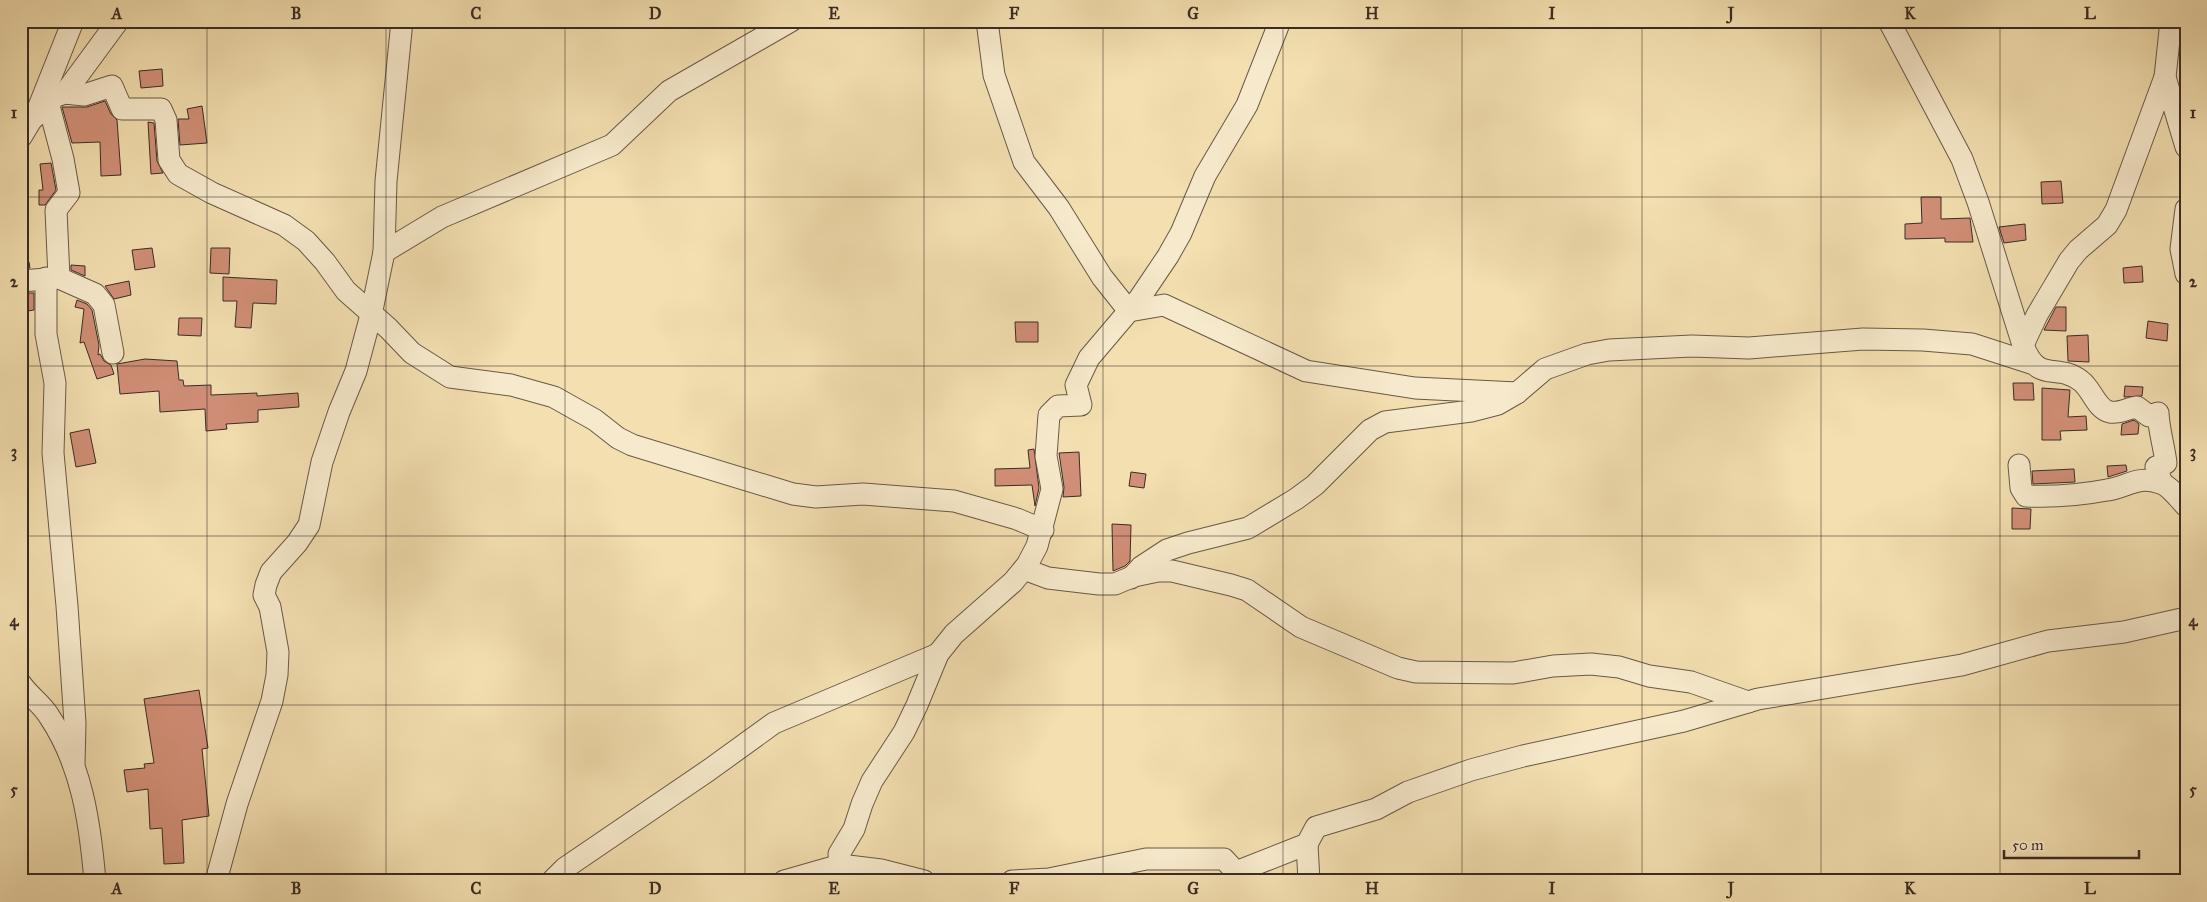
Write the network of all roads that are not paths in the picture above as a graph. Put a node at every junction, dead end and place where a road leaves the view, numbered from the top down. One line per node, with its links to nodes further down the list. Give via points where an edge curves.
1 (73, 21): 12 (street, via 38,109)
2 (118, 21): 10 (street)
3 (402, 21): 15 (street, via 386,180)
4 (791, 21): 15 (street, via 670,91 612,145 442,217)
5 (987, 21): 19 (street, via 994,75 1024,162)
6 (1280, 21): 19 (street, via 1247,105 1205,176 1181,233)
7 (1890, 21): 22 (street, via 1962,159)
8 (2171, 21): 9 (street)
9 (2165, 77): 13 (street); 22 (street, via 2116,210 2107,225 2069,261 2037,315)
10 (66, 93): 11 (street, via 53,97); 20 (street, via 84,95 112,86 122,109 163,110 169,160 178,174 291,230 306,241 346,291)
11 (49, 106): 12 (street); 17 (street, via 69,193 56,210)
12 (27, 128)
13 (2186, 147)
14 (2186, 209): 16 (street, via 2181,249)
15 (384, 252): 20 (street)
16 (2186, 274)
17 (53, 278): 18 (street); 21 (street, via 80,286 100,299 107,317); 34 (street, via 46,334 55,383 52,452 67,606)
18 (21, 282)
19 (1129, 311): 23 (street, via 1164,305 1306,372 1414,388); 27 (street, via 1089,358 1076,385 1081,405 1058,406 1049,415 1046,456 1052,489)
20 (371, 316): 27 (street, via 412,353 450,377 529,389 554,397 595,420 618,438 651,452 793,494 816,497 863,494 954,501); 38 (street, via 356,371 322,462 309,525 298,543 271,572 266,585 264,595 270,607 278,652 277,675 272,701 237,804)
21 (113, 353)
22 (2027, 354): 23 (street, via 1972,344 1862,339 1749,348 1700,346 1609,350 1545,369); 25 (street, via 2040,370 2080,380 2109,412 2137,407 2149,416 2158,413 2166,463 2156,467)
23 (1517, 393): 29 (street, via 1498,404 1471,411 1385,422 1370,430 1296,499 1248,528 1167,550 1141,566)
24 (2019, 465): 25 (street, via 2022,493 2026,496 2103,491 2141,480)
25 (2162, 483): 26 (street)
26 (2186, 506)
27 (1043, 530): 28 (street)
28 (1024, 569): 29 (street, via 1048,578 1099,584 1115,584); 31 (street, via 998,597 954,634)
29 (1132, 578): 33 (street, via 1172,571 1231,584 1254,594 1301,627 1398,668 1416,672 1513,673 1591,664 1691,682)
30 (2186, 618): 33 (street, via 2124,632 2048,641 1962,665 1790,692)
31 (938, 654): 36 (street, via 917,705 872,781 854,829 839,854); 39 (street, via 774,723 565,868)
32 (21, 684): 34 (street, via 48,714)
33 (1748, 702): 35 (street, via 1684,721 1471,770 1408,792 1376,809 1316,827)
34 (74, 764): 37 (street, via 86,808)
35 (1307, 844): 42 (street, via 1236,872 1224,859 1164,857 1049,879); 43 (street)
36 (837, 873): 40 (street); 41 (street, via 881,870)
37 (95, 881)
38 (216, 881)
39 (552, 881)
40 (784, 881)
41 (924, 881)
42 (1012, 881)
43 (1309, 881)

